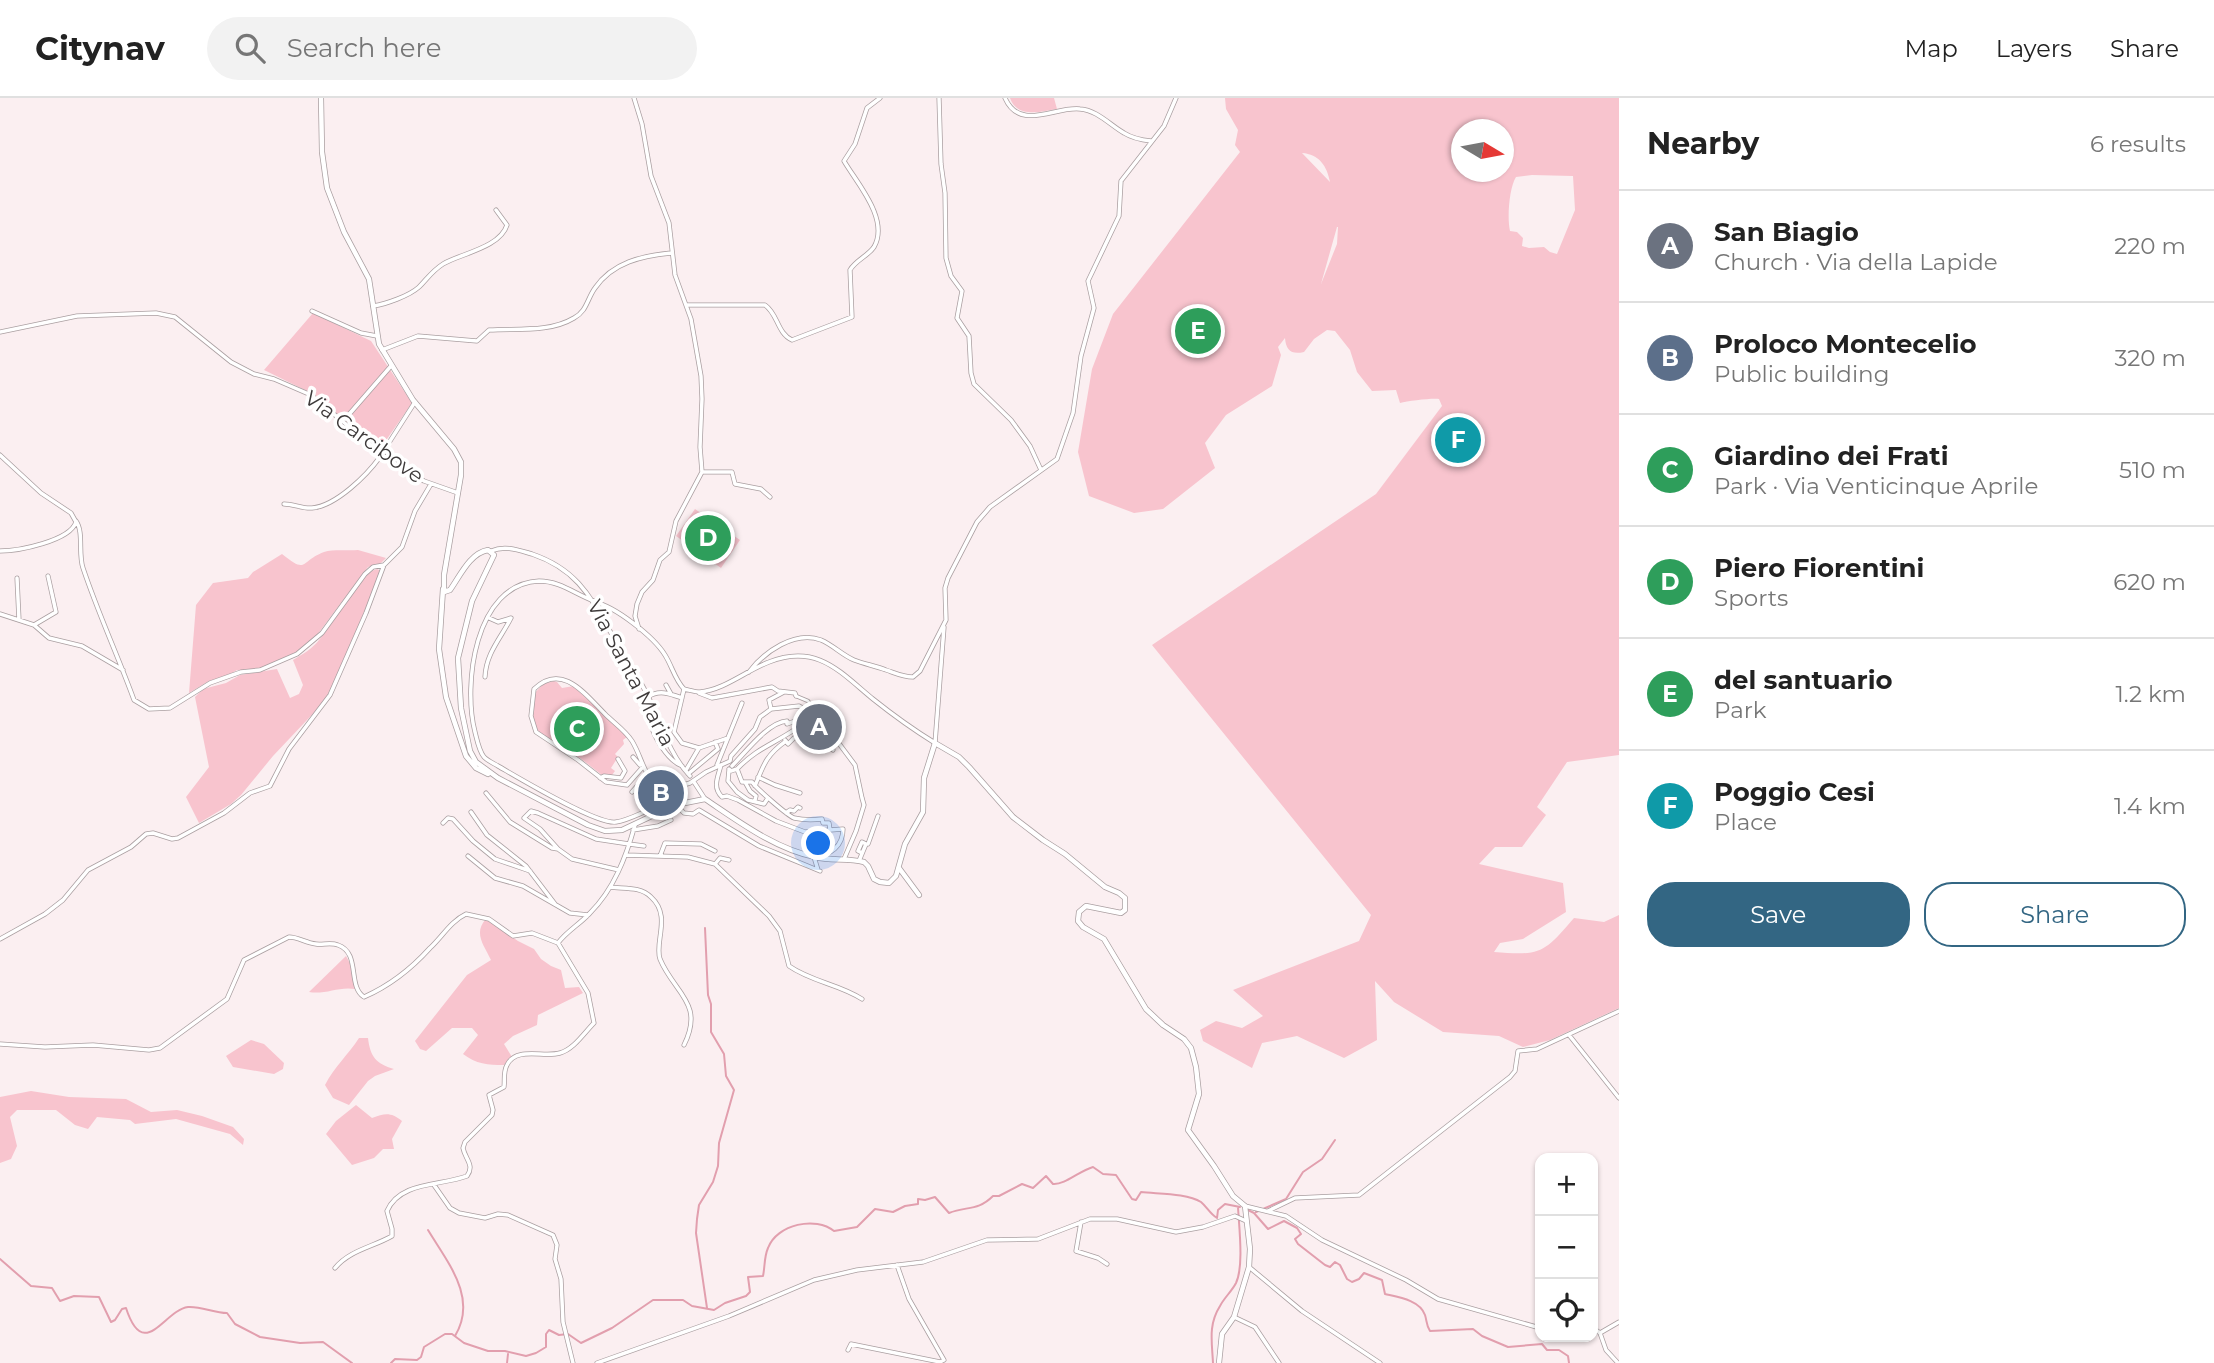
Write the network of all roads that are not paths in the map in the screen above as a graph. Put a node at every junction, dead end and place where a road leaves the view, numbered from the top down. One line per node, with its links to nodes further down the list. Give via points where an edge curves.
1 (321, 98): 11 (street, via 327,188 368,277)
2 (634, 98): 9 (street, via 651,178 669,224)
3 (880, 98): 10 (street, via 867,108 844,162 868,197 877,230 874,247 850,270 852,317 792,340 765,305)
4 (939, 98): 20 (street, via 946,258 951,276 962,290 958,320 969,338 971,378 1013,422)
5 (1005, 98): 7 (street, via 1015,111 1029,116 1071,109 1090,111 1129,136)
6 (1176, 98): 7 (street)
7 (1152, 141): 20 (street, via 1122,179 1119,216 1088,281 1094,308 1071,422 1056,460)
8 (496, 210): 11 (street, via 507,225 505,231 475,253 431,272 415,289)
9 (671, 253): 10 (street); 15 (street, via 622,264 597,286 586,309 563,324 489,330 477,341 416,337)
10 (686, 304): 21 (street, via 701,376)
11 (373, 306): 14 (street)
12 (312, 311): 14 (street)
13 (0, 332): 22 (street, Via Carcibove, via 77,316 156,313 175,317 239,368 311,395 389,460)
14 (377, 337): 15 (street)
15 (382, 350): 16 (street)
16 (391, 366): 17 (street); 18 (street)
17 (415, 402): 23 (street, via 458,455); 25 (street, via 363,479 328,503 312,508)
18 (345, 419)
19 (0, 455): 26 (street)
20 (1041, 470): 37 (street, via 989,507 977,522 946,582)
21 (702, 472): 24 (street, via 732,472 736,484 761,489); 39 (street, via 676,521 669,552 642,592 634,614)
22 (431, 485): 23 (street, Via Carcibove); 29 (street, via 402,548)
23 (458, 494): 32 (street)
24 (770, 497)
25 (284, 504)
26 (76, 521): 27 (street, via 72,530 58,537 24,549); 40 (street, via 82,565)
27 (0, 551)
28 (491, 551): 32 (street, via 476,556 448,592); 33 (street, Via Santa Maria, via 509,548 550,561 572,575); 75 (street, via 493,558 462,635 457,677 472,755)
29 (384, 565): 40 (street, via 365,574 322,633 303,650 260,670 210,683 174,706 151,709 136,703); 119 (street, via 330,695 290,747 269,787 250,793 177,838 147,834 88,870 65,898)
30 (48, 576): 38 (street, via 56,612)
31 (17, 578): 36 (street)
32 (443, 588): 75 (street, via 439,649 446,698 467,759)
33 (594, 601): 35 (street, via 558,584 532,582 504,596); 39 (street); 50 (street, Via Santa Maria)
34 (0, 614): 36 (street)
35 (489, 618): 42 (street, via 498,622 511,618 492,649); 90 (street, via 474,653 470,688 472,721 485,758 605,822 662,805)
36 (19, 620): 38 (street)
37 (944, 624): 41 (street, via 913,677 856,661 811,638 779,646); 61 (street)
38 (34, 625): 40 (street, via 46,636 85,648)
39 (639, 629): 44 (street, via 660,648)
40 (124, 671)
41 (749, 672): 46 (street); 61 (street, via 777,659 815,658 844,673)
42 (485, 677)
43 (666, 685): 48 (street)
44 (684, 689): 46 (street); 51 (street)
45 (785, 691): 47 (street, via 772,687); 49 (street); 53 (street, via 769,700)
46 (698, 692): 47 (street, via 710,698)
47 (745, 692): 52 (street)
48 (671, 694): 50 (street); 51 (street)
49 (796, 696): 54 (street, via 808,701)
50 (648, 697): 70 (street, Via Santa Maria)
51 (682, 698): 62 (street, via 674,732 682,743)
52 (742, 703): 57 (street)
53 (771, 709): 54 (street, via 799,706); 69 (street, via 732,755)
54 (821, 719): 55 (street, via 822,733 833,750); 108 (street, via 855,765 862,798 856,831)
55 (799, 721): 59 (street); 63 (street, via 779,722)
56 (650, 722): 70 (street, via 667,754)
57 (728, 738): 60 (street); 65 (street)
58 (794, 738): 59 (street, via 788,744)
59 (785, 740): 66 (street, via 765,745); 77 (street, via 770,754)
60 (715, 743): 62 (street); 64 (street)
61 (935, 743): 112 (street, via 924,778 923,812); 128 (street, via 959,757 1013,817 1125,898 1121,913 1086,906 1078,921 1104,939 1146,1009 1191,1048 1199,1094 1188,1130 1233,1196)
62 (699, 748): 78 (street)
63 (749, 748): 66 (street); 69 (street)
64 (718, 749): 65 (street); 78 (street)
65 (724, 751): 71 (street)
66 (755, 754): 73 (street)
67 (633, 757): 72 (street)
68 (618, 759): 76 (street, via 625,771)
69 (730, 765): 71 (street); 73 (street, via 732,771); 89 (street, via 728,781 748,800)
70 (682, 766): 78 (street, Via Santa Maria)
71 (719, 766): 78 (street); 99 (street, via 716,785 723,797 805,832)
72 (642, 767): 74 (street); 79 (street, via 631,740 577,686 555,678 540,684 530,706 536,732); 81 (street)
73 (737, 769): 80 (street)
74 (648, 774): 83 (street, via 663,791); 84 (street)
75 (493, 775): 97 (street, via 597,829 616,831)
76 (622, 776): 79 (street); 81 (street)
77 (758, 776): 82 (street); 86 (street)
78 (690, 777): 83 (street); 88 (street, Via Santa Maria)
79 (600, 778): 81 (street)
80 (745, 782): 82 (street); 89 (street)
81 (628, 784)
82 (755, 786): 87 (street)
83 (676, 788): 90 (street)
84 (632, 792)
85 (486, 793): 102 (street, via 510,822)
86 (800, 793)
87 (768, 798): 89 (street, via 764,804); 93 (street)
88 (705, 799): 90 (street); 107 (street, via 752,830)
89 (755, 800)
90 (678, 805): 97 (street); 107 (street, via 684,813 704,812 759,846 819,870)
91 (800, 808): 93 (street)
92 (471, 812): 114 (street, via 487,835)
93 (786, 813): 99 (street, via 798,819 822,819)
94 (878, 816): 110 (street)
95 (671, 820): 98 (street)
96 (443, 823): 114 (street, via 448,818 455,820 495,859)
97 (635, 823): 98 (street)
98 (633, 830): 100 (street)
99 (830, 830): 107 (street, via 843,829 842,839 836,849)
100 (629, 844): 101 (street); 102 (street, via 596,839 538,813 528,813 524,818); 104 (street)
101 (644, 846)
102 (558, 849): 113 (street, via 572,859)
103 (715, 851): 106 (street, via 701,844 665,843)
104 (626, 855): 106 (street); 113 (street)
105 (468, 856): 117 (street, via 495,878 523,886)
106 (660, 856): 111 (street)
107 (814, 857): 108 (street)
108 (844, 859): 110 (street)
109 (729, 860): 111 (street, via 720,858)
110 (859, 860): 112 (street, via 880,883 894,880)
111 (715, 864): 121 (street, via 780,931 789,967)
112 (898, 867): 116 (street)
113 (619, 870): 115 (street)
114 (531, 872): 117 (street)
115 (610, 887): 118 (street); 125 (street, via 639,890 657,907 662,925 660,957 687,999 692,1017)
116 (919, 895)
117 (556, 905): 118 (street)
118 (588, 915): 120 (street)
119 (0, 939)
120 (558, 943): 124 (street, via 532,933 513,936 489,919 466,914 396,979 364,997 357,990 344,948 289,937 244,960 226,1001 160,1048); 127 (street, via 588,993 594,1023 561,1053 527,1054 511,1060 505,1069 504,1087 488,1097 492,1115 465,1142 469,1174)
121 (862, 999)
122 (1619, 1011): 123 (street)
123 (1569, 1035): 126 (street); 129 (street, via 1537,1049 1518,1051 1510,1077 1359,1195 1295,1198)
124 (0, 1044)
125 (684, 1045)
126 (1619, 1098)
127 (434, 1185): 136 (street, via 399,1196 387,1211 392,1236 343,1259); 142 (street, via 459,1213 485,1218 508,1215 552,1235)
128 (1245, 1206): 129 (street); 130 (street); 131 (street)
129 (1268, 1211): 139 (street, via 1286,1216 1322,1240 1438,1299)
130 (1234, 1216): 131 (street); 132 (street, via 1176,1231 1117,1219)
131 (1246, 1221): 135 (street)
132 (1081, 1222): 133 (street, via 1076,1251); 134 (street, via 1038,1239 987,1240 923,1262)
133 (1107, 1264)
134 (897, 1265): 141 (street, via 909,1299 944,1360 851,1344); 143 (street, via 814,1280)
135 (1249, 1267): 137 (street); 146 (street, via 1302,1311)
136 (335, 1268)
137 (1234, 1317): 144 (street, via 1223,1334); 145 (street, via 1255,1327)
138 (1619, 1322): 140 (street)
139 (1535, 1327)
140 (1600, 1333): 147 (street, via 1606,1350)
141 (848, 1350)
142 (573, 1363)
143 (597, 1363)
144 (1219, 1363)
145 (1279, 1363)
146 (1380, 1363)
147 (1618, 1363)

